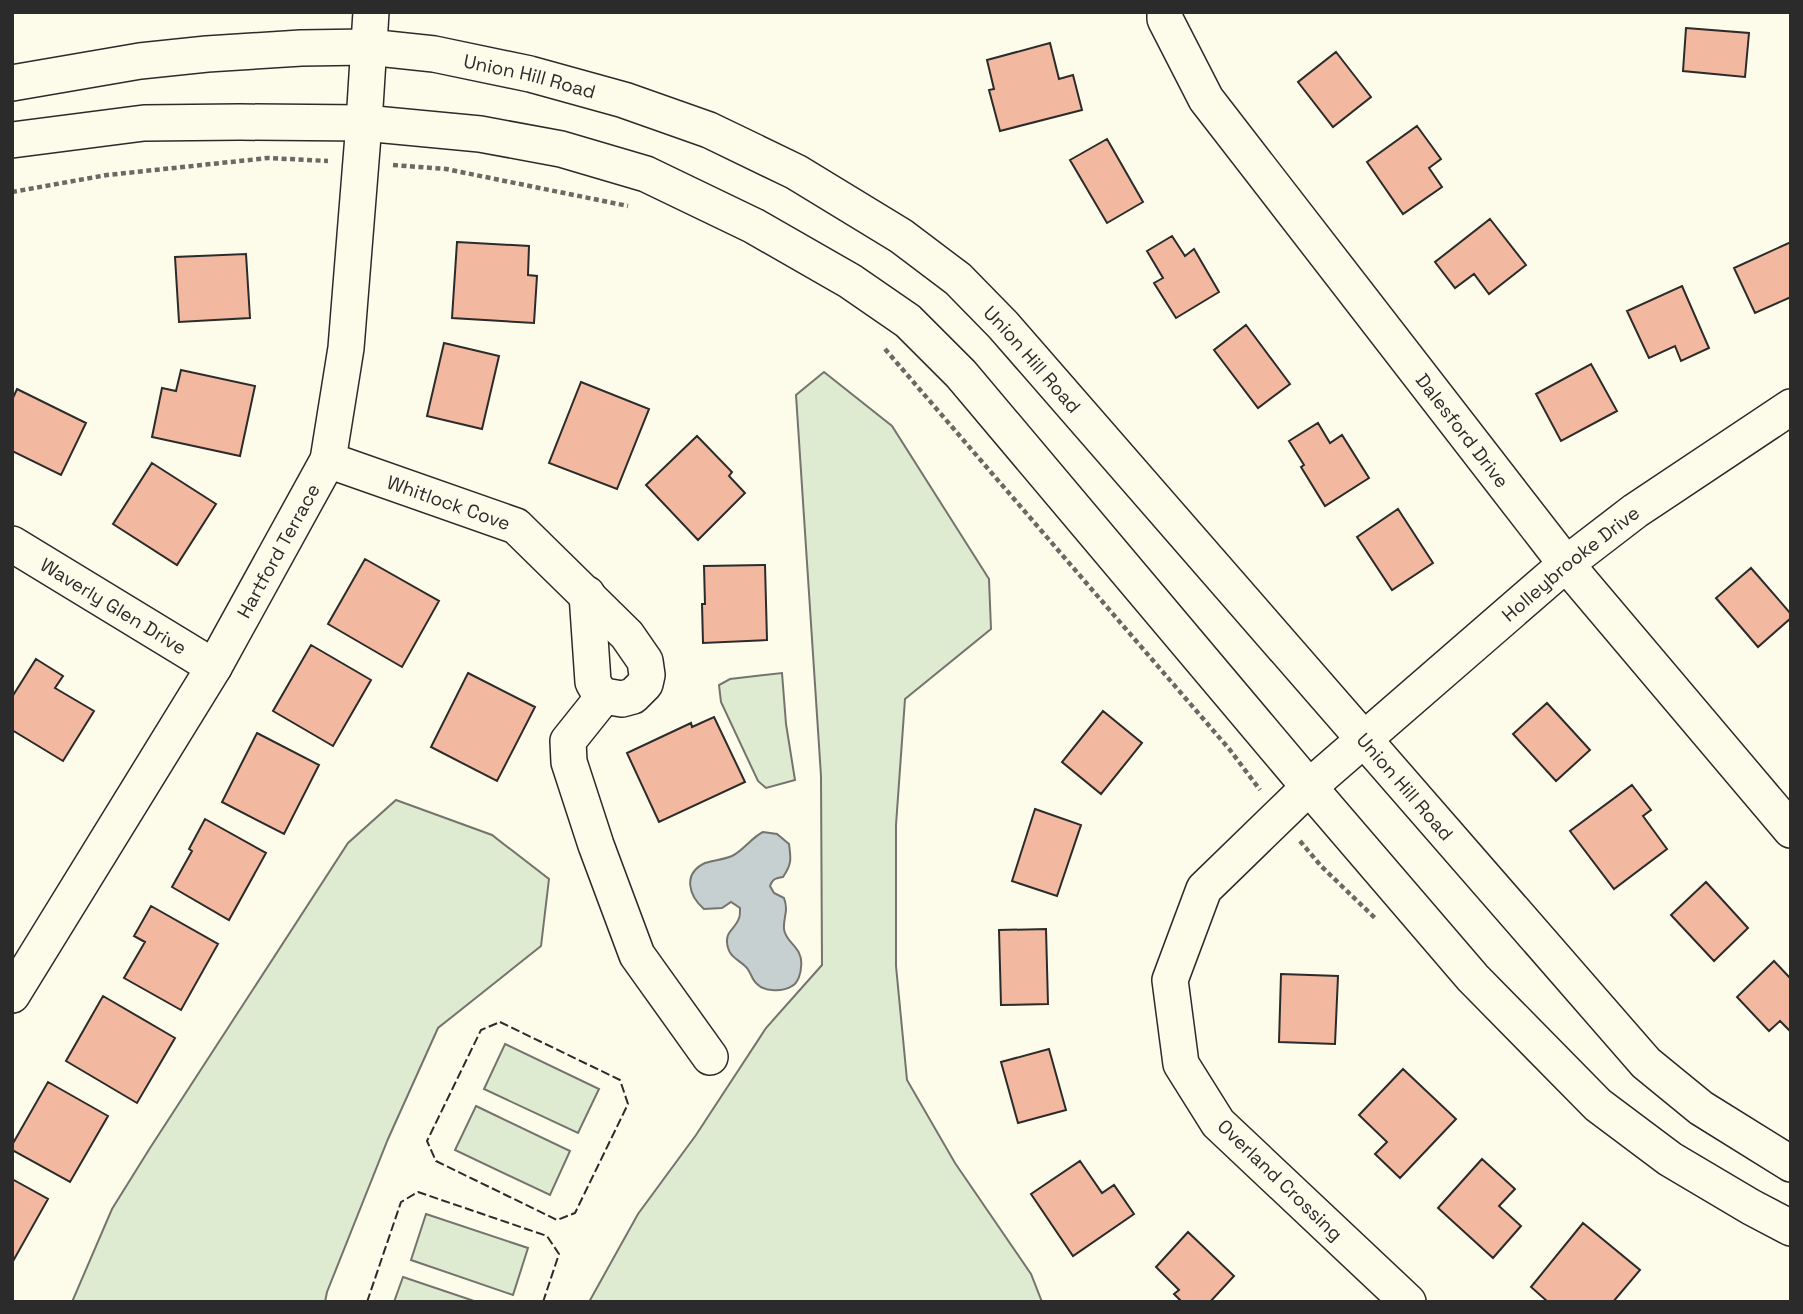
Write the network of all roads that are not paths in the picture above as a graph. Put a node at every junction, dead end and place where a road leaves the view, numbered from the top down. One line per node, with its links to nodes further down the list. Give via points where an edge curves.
1 (371, 12): 3 (street, Hartford Terrace)
2 (1165, 12): 10 (street, Dalesford Drive, via 1206,99)
3 (368, 47): 4 (street, Union Hill Road, via 207,54); 5 (street, Hartford Terrace); 14 (street, Union Hill Road, via 434,54 530,74 709,130 796,172 901,236 958,279 1003,326)
4 (12, 83)
5 (364, 123): 6 (street, via 144,123); 8 (street, Hartford Terrace, via 346,348); 15 (street, via 480,134 561,149 646,174 754,226 850,281 908,321 961,374)
6 (12, 140)
7 (1791, 407): 10 (street, Holleybrooke Drive, via 1635,511)
8 (328, 460): 11 (street, Whitlock Cove, via 516,526); 12 (street, Hartford Terrace)
9 (12, 544): 12 (street, Waverly Glen Drive)
10 (1566, 564): 14 (street, Holleybrooke Drive); 16 (street, Dalesford Drive)
11 (587, 594): 13 (street, via 593,682); 13 (street, Whitlock Cove, via 645,661 645,684 633,696)
12 (214, 667): 17 (street, Hartford Terrace)
13 (604, 696): 18 (street, via 568,741 569,762 637,955)
14 (1365, 740): 15 (street, Overland Crossing); 19 (street, Union Hill Road, via 1646,1063 1701,1108)
15 (1309, 787): 20 (street, via 1473,978 1598,1105 1670,1159); 21 (street, Overland Crossing, via 1204,889 1170,980 1181,1063 1218,1123)
16 (1791, 830)
17 (12, 995)
18 (710, 1057)
19 (1791, 1164)
20 (1791, 1228)
21 (1409, 1302)

